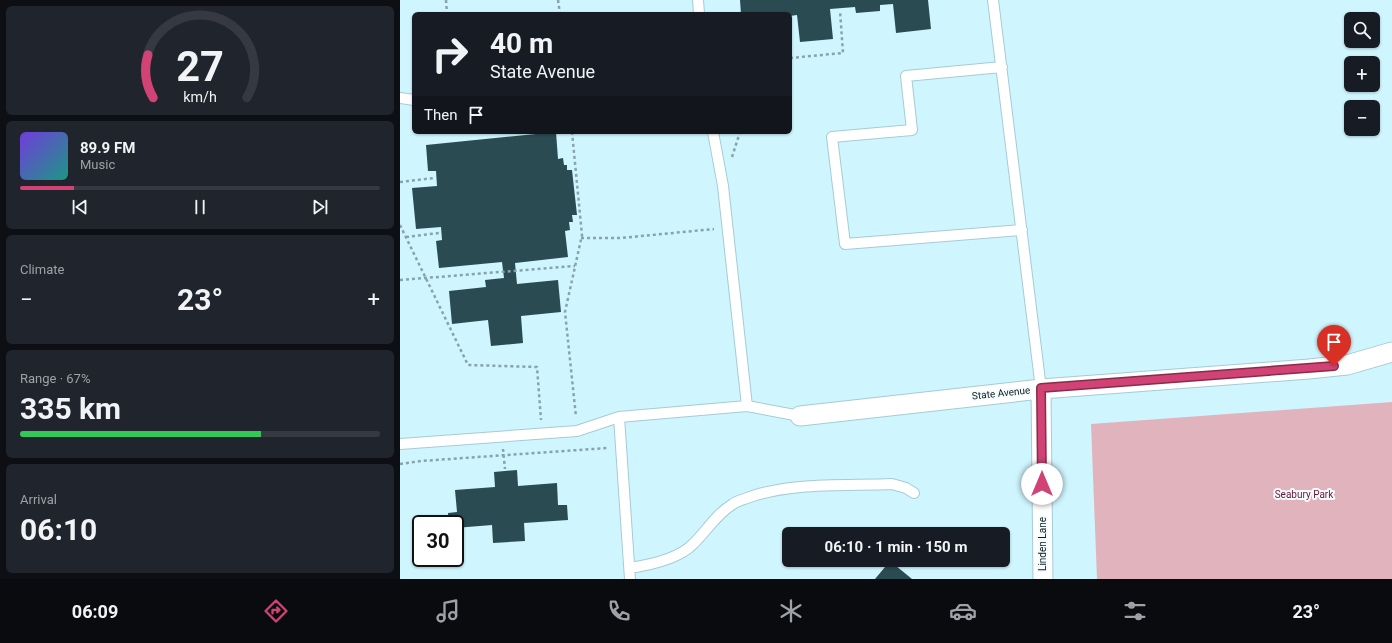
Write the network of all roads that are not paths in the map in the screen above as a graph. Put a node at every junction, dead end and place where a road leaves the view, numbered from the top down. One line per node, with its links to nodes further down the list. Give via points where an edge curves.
1 (698, 0): 3 (lane)
2 (993, 0): 4 (lane)
3 (699, 12)
4 (1002, 67): 8 (lane); 8 (lane, via 906,76 912,130 832,137 844,236 845,244)
5 (400, 98): 6 (lane)
6 (412, 100)
7 (713, 134): 11 (lane, via 723,186)
8 (1022, 230): 10 (lane)
9 (1392, 352): 10 (street, State Avenue, via 1347,365 1309,369)
10 (1041, 388): 12 (street, State Avenue); 18 (street, Linden Lane)
11 (747, 406): 12 (lane); 13 (lane)
12 (800, 416)
13 (620, 417): 14 (lane, via 577,431); 16 (lane)
14 (400, 444)
15 (914, 492): 16 (lane, via 892,484 792,488 757,494 732,504 691,546 675,556 655,564)
16 (630, 568): 17 (lane)
17 (630, 579)
18 (1042, 579)

